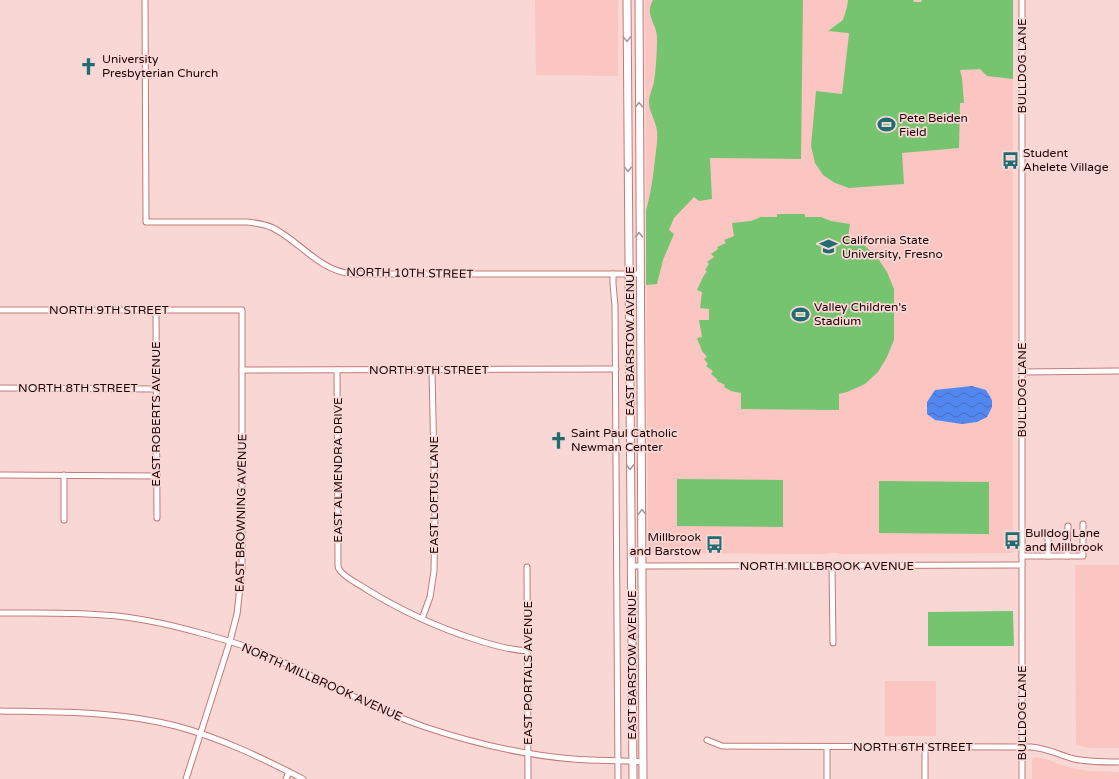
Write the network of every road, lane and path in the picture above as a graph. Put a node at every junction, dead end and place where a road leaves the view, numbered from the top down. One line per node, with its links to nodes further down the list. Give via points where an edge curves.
1 (145, 0): 5 (street, NORTH 10TH STREET, via 146,222 262,224 283,234 323,264 341,273)
2 (627, 0): 6 (main road, EAST BARSTOW AVENUE, one-way to 6)
3 (638, 0): 7 (main road, EAST BARSTOW AVENUE, one-way to 3)
4 (1022, 0): 16 (street, BULLDOG LANE)
5 (613, 274): 6 (street, NORTH 10TH STREET); 11 (street)
6 (629, 274): 7 (street, NORTH 10TH STREET); 32 (main road, EAST BARSTOW AVENUE, one-way to 32)
7 (640, 274): 30 (main road, EAST BARSTOW AVENUE, one-way to 7)
8 (0, 310): 9 (street, NORTH 9TH STREET)
9 (156, 310): 10 (street, NORTH 9TH STREET); 18 (street, EAST ROBERTS AVENUE)
10 (242, 310): 12 (street, EAST BROWNING AVENUE)
11 (616, 369): 14 (street, NORTH 9TH STREET); 47 (street)
12 (242, 370): 13 (street, NORTH 9TH STREET); 37 (street, EAST BROWNING AVENUE, via 242,569 237,614)
13 (337, 370): 14 (street, NORTH 9TH STREET); 36 (street, EAST ALMENDRA DRIVE, via 339,570 378,596)
14 (432, 370): 36 (street, EAST LOFTUS LANE, via 434,571 430,597)
15 (1119, 371): 16 (street)
16 (1022, 372): 27 (street, BULLDOG LANE)
17 (0, 388): 18 (street, NORTH 8TH STREET)
18 (156, 389): 21 (street, EAST ROBERTS AVENUE)
19 (0, 475): 20 (street)
20 (64, 475): 21 (street); 23 (street)
21 (157, 476): 22 (street, EAST ROBERTS AVENUE)
22 (157, 518)
23 (64, 520)
24 (1083, 524): 29 (street, via 1083,556)
25 (1068, 526): 29 (street)
26 (1048, 533): 28 (street)
27 (1022, 556): 28 (street); 31 (street, BULLDOG LANE)
28 (1048, 556): 29 (street)
29 (1067, 556)
30 (642, 565): 32 (street, NORTH MILLBROOK AVENUE); 33 (street, NORTH MILLBROOK AVENUE); 49 (main road, EAST BARSTOW AVENUE)
31 (1022, 565): 33 (street, NORTH MILLBROOK AVENUE); 44 (street, BULLDOG LANE)
32 (631, 566): 48 (main road, EAST BARSTOW AVENUE)
33 (832, 566): 38 (street)
34 (527, 567): 39 (street, EAST PORTALS AVENUE)
35 (0, 613): 37 (street, NORTH MILLBROOK AVENUE, via 68,613 139,619)
36 (422, 619): 39 (street, via 484,643)
37 (230, 641): 41 (street, EAST BROWNING AVENUE); 46 (street, NORTH MILLBROOK AVENUE, via 285,662 382,710 425,727)
38 (833, 642)
39 (528, 651): 46 (street, EAST PORTALS AVENUE)
40 (0, 711): 41 (street, via 116,715 176,726)
41 (201, 734): 51 (street, via 234,745); 52 (street, EAST BROWNING AVENUE)
42 (707, 740): 45 (street, NORTH 6TH STREET, via 722,746)
43 (925, 746): 44 (street, NORTH 6TH STREET); 45 (street, NORTH 6TH STREET); 60 (street)
44 (1022, 746): 50 (street, NORTH 6TH STREET, via 1048,749 1079,760); 61 (street, BULLDOG LANE)
45 (827, 747): 59 (street)
46 (528, 754): 47 (street, NORTH MILLBROOK AVENUE, via 574,760); 55 (street, EAST PORTALS AVENUE)
47 (618, 760): 48 (street, NORTH MILLBROOK AVENUE); 56 (street)
48 (632, 761): 49 (street, NORTH MILLBROOK AVENUE); 57 (main road, EAST BARSTOW AVENUE)
49 (643, 762): 58 (main road, EAST BARSTOW AVENUE)
50 (1119, 762)
51 (289, 772): 53 (street); 54 (street)
52 (186, 779)
53 (286, 779)
54 (303, 779)
55 (528, 779)
56 (618, 779)
57 (633, 779)
58 (643, 779)
59 (827, 779)
60 (925, 779)
61 (1022, 779)

